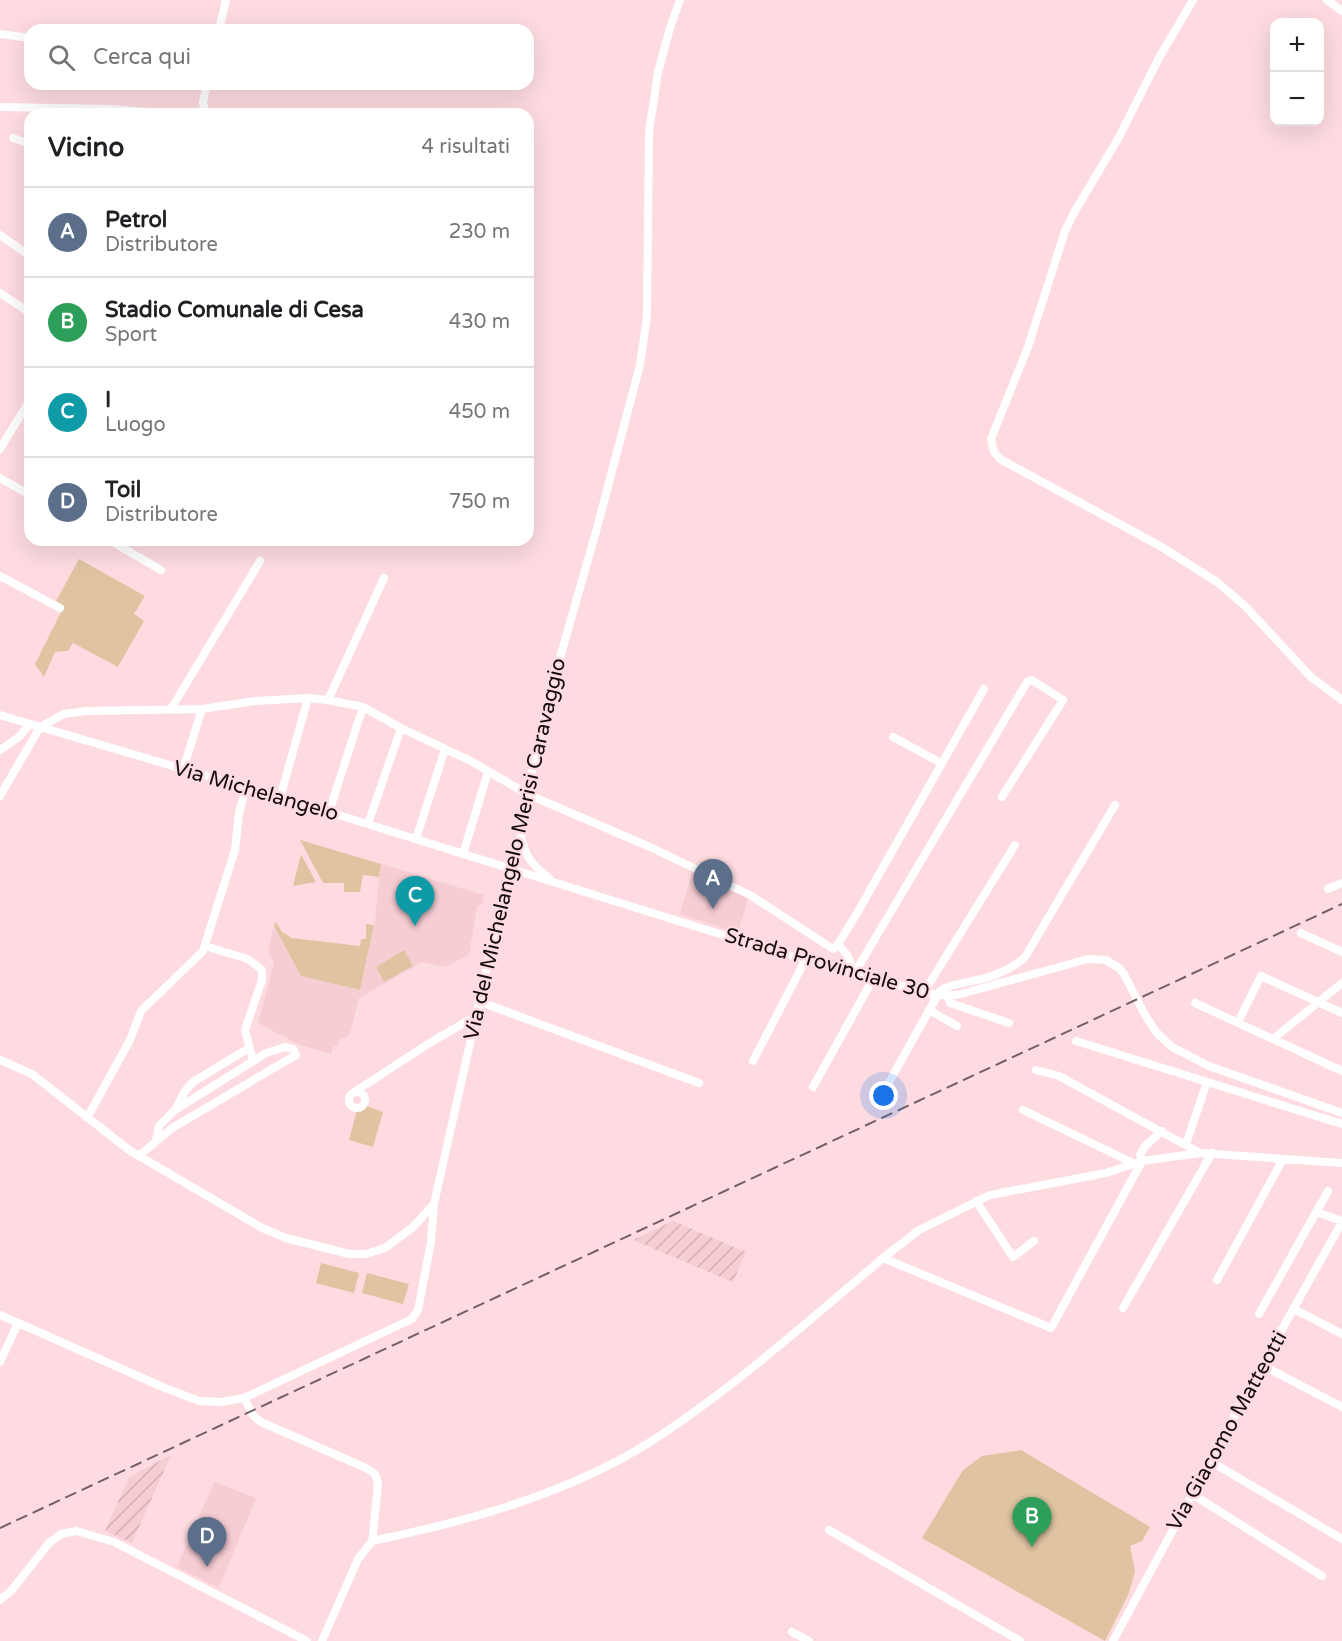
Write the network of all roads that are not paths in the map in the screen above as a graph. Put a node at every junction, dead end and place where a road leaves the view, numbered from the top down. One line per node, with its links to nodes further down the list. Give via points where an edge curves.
1 (226, 0): 6 (street)
2 (680, 0): 49 (street, Via del Michelangelo Merisi Caravaggio, via 658,72 649,132 647,316 640,365)
3 (1193, 0): 32 (street, via 1065,231 1028,347 991,439 1000,459 1160,546 1217,582 1244,605 1311,677)
4 (1328, 0): 5 (street)
5 (1342, 11)
6 (220, 24)
7 (0, 34): 8 (street)
8 (24, 37)
9 (206, 90): 12 (street)
10 (0, 107): 11 (street)
11 (28, 108)
12 (204, 108)
13 (13, 138): 14 (street)
14 (24, 142)
15 (0, 235): 16 (street)
16 (24, 252)
17 (0, 293): 18 (street)
18 (24, 309)
19 (24, 415): 20 (street)
20 (0, 449)
21 (0, 478): 22 (street)
22 (24, 492)
23 (119, 546): 25 (street)
24 (260, 561): 35 (street)
25 (161, 570)
26 (0, 576): 28 (street)
27 (384, 578): 31 (street)
28 (60, 608)
29 (984, 689): 43 (street)
30 (308, 698): 31 (street); 34 (street); 52 (street)
31 (328, 700): 33 (street)
32 (1342, 700)
33 (363, 707): 39 (street); 54 (street)
34 (202, 708): 35 (street); 44 (street)
35 (171, 709): 38 (street, via 64,714)
36 (0, 715): 37 (street, Via Michelangelo)
37 (30, 724): 38 (street, Via Michelangelo); 42 (street)
38 (40, 727): 44 (street, Via Michelangelo); 47 (street)
39 (401, 728): 41 (street); 55 (street)
40 (893, 737): 43 (street)
41 (446, 749): 45 (street); 57 (street)
42 (0, 750)
43 (942, 763): 65 (street)
44 (183, 770): 48 (street, Via Michelangelo)
45 (488, 772): 49 (street); 59 (street)
46 (0, 773): 47 (street)
47 (10, 778): 50 (street)
48 (246, 788): 52 (street, Via Michelangelo); 66 (street, via 235,850)
49 (526, 794): 56 (street, Via del Michelangelo Merisi Caravaggio); 65 (street, via 750,895 833,949)
50 (0, 796)
51 (1002, 797): 69 (street, via 1063,700 1032,680 1027,682)
52 (280, 798): 54 (street, Via Michelangelo)
53 (1115, 805): 73 (street, via 1025,957 987,977 948,986)
54 (329, 812): 55 (street, Via Michelangelo)
55 (368, 824): 57 (street, Via Michelangelo)
56 (521, 838): 60 (street, Via del Michelangelo Merisi Caravaggio); 61 (street, via 526,856)
57 (416, 839): 59 (street, Via Michelangelo)
58 (1015, 845): 72 (street)
59 (462, 854): 60 (street, Via Michelangelo)
60 (511, 869): 61 (street, Strada Provinciale 30); 75 (street, Via del Michelangelo Merisi Caravaggio)
61 (553, 881): 68 (street, Strada Provinciale 30)
62 (1342, 883): 63 (street)
63 (1328, 889)
64 (1301, 933): 67 (street)
65 (838, 944): 69 (street, via 848,956)
66 (205, 946): 86 (street, via 248,959 262,970 244,1030); 100 (street, via 141,1011 130,1040)
67 (1342, 952)
68 (806, 959): 69 (street, Strada Provinciale 30); 89 (street)
69 (854, 974): 70 (street, Strada Provinciale 30)
70 (873, 979): 72 (street, Strada Provinciale 30); 94 (street)
71 (1342, 982): 76 (street)
72 (924, 992): 73 (street, Strada Provinciale 30)
73 (937, 995): 74 (street, Strada Provinciale 30); 78 (street)
74 (947, 995): 82 (street, via 950,1003); 99 (street, Strada Provinciale 30, via 1098,958 1119,968 1157,1033 1172,1047 1192,1059)
75 (478, 1001): 80 (street, Via del Michelangelo Merisi Caravaggio); 93 (street)
76 (1318, 1002): 79 (street); 81 (street, via 1262,976); 84 (street)
77 (1195, 1003): 81 (street)
78 (929, 1010): 83 (street); 96 (street)
79 (1342, 1013)
80 (474, 1017): 95 (street); 114 (street, Via del Michelangelo Merisi Caravaggio)
81 (1238, 1022): 84 (street)
82 (1009, 1023)
83 (957, 1026)
84 (1273, 1039): 91 (street)
85 (1076, 1041): 92 (street)
86 (249, 1048): 88 (street); 97 (street, via 193,1082)
87 (0, 1060): 100 (street, via 32,1074)
88 (253, 1061): 97 (street); 103 (street, via 277,1048 293,1049 296,1055)
89 (753, 1061)
90 (1036, 1070): 102 (street, via 1059,1076)
91 (1342, 1071)
92 (1207, 1082): 101 (street); 104 (street, via 1193,1111)
93 (699, 1083)
94 (813, 1087)
95 (357, 1091)
96 (884, 1093)
97 (175, 1110): 103 (street, via 159,1126)
98 (1023, 1110): 110 (street)
99 (1342, 1113)
100 (87, 1118): 107 (street)
101 (1342, 1124)
102 (1162, 1131): 104 (street); 109 (street, via 1145,1146 1140,1155)
103 (156, 1140): 107 (street)
104 (1186, 1144): 105 (street)
105 (1200, 1153): 106 (street); 109 (street)
106 (1212, 1153): 108 (street); 120 (street)
107 (139, 1156): 114 (street, via 229,1204 262,1228 349,1254 385,1248 413,1227)
108 (1283, 1159): 111 (street); 119 (street)
109 (1142, 1161): 110 (street); 118 (street, via 1051,1328)
110 (1134, 1163): 113 (street, via 1106,1173)
111 (1342, 1163)
112 (1328, 1191): 115 (street)
113 (976, 1201): 117 (street, via 1013,1257); 118 (street, via 919,1230)
114 (434, 1204): 128 (street, Via del Michelangelo Merisi Caravaggio, via 418,1310 412,1319)
115 (1316, 1212): 116 (street); 122 (street)
116 (1342, 1222): 121 (street, Via Giacomo Matteotti)
117 (1035, 1241)
118 (883, 1258): 134 (street, via 712,1398 622,1458 524,1502)
119 (1217, 1280)
120 (1123, 1308)
121 (1294, 1309): 125 (street); 127 (street, Via Giacomo Matteotti)
122 (1259, 1314)
123 (0, 1315): 124 (street)
124 (18, 1323): 126 (street); 128 (street, via 199,1401)
125 (1342, 1334)
126 (0, 1362)
127 (1262, 1365): 129 (street); 130 (street, Via Giacomo Matteotti)
128 (244, 1398): 134 (street, via 261,1422 375,1474 379,1489)
129 (1342, 1407)
130 (1210, 1461): 131 (street, Via Giacomo Matteotti); 133 (street)
131 (1192, 1494): 135 (street); 142 (street, Via Giacomo Matteotti)
132 (829, 1530): 141 (street)
133 (1342, 1539)
134 (372, 1541): 139 (street, via 358,1559)
135 (1322, 1576)
136 (0, 1600): 138 (street, via 49,1544 61,1534 76,1531 114,1542)
137 (792, 1632): 140 (street)
138 (307, 1641)
139 (322, 1641)
140 (809, 1641)
141 (1020, 1641)
142 (1113, 1641)

